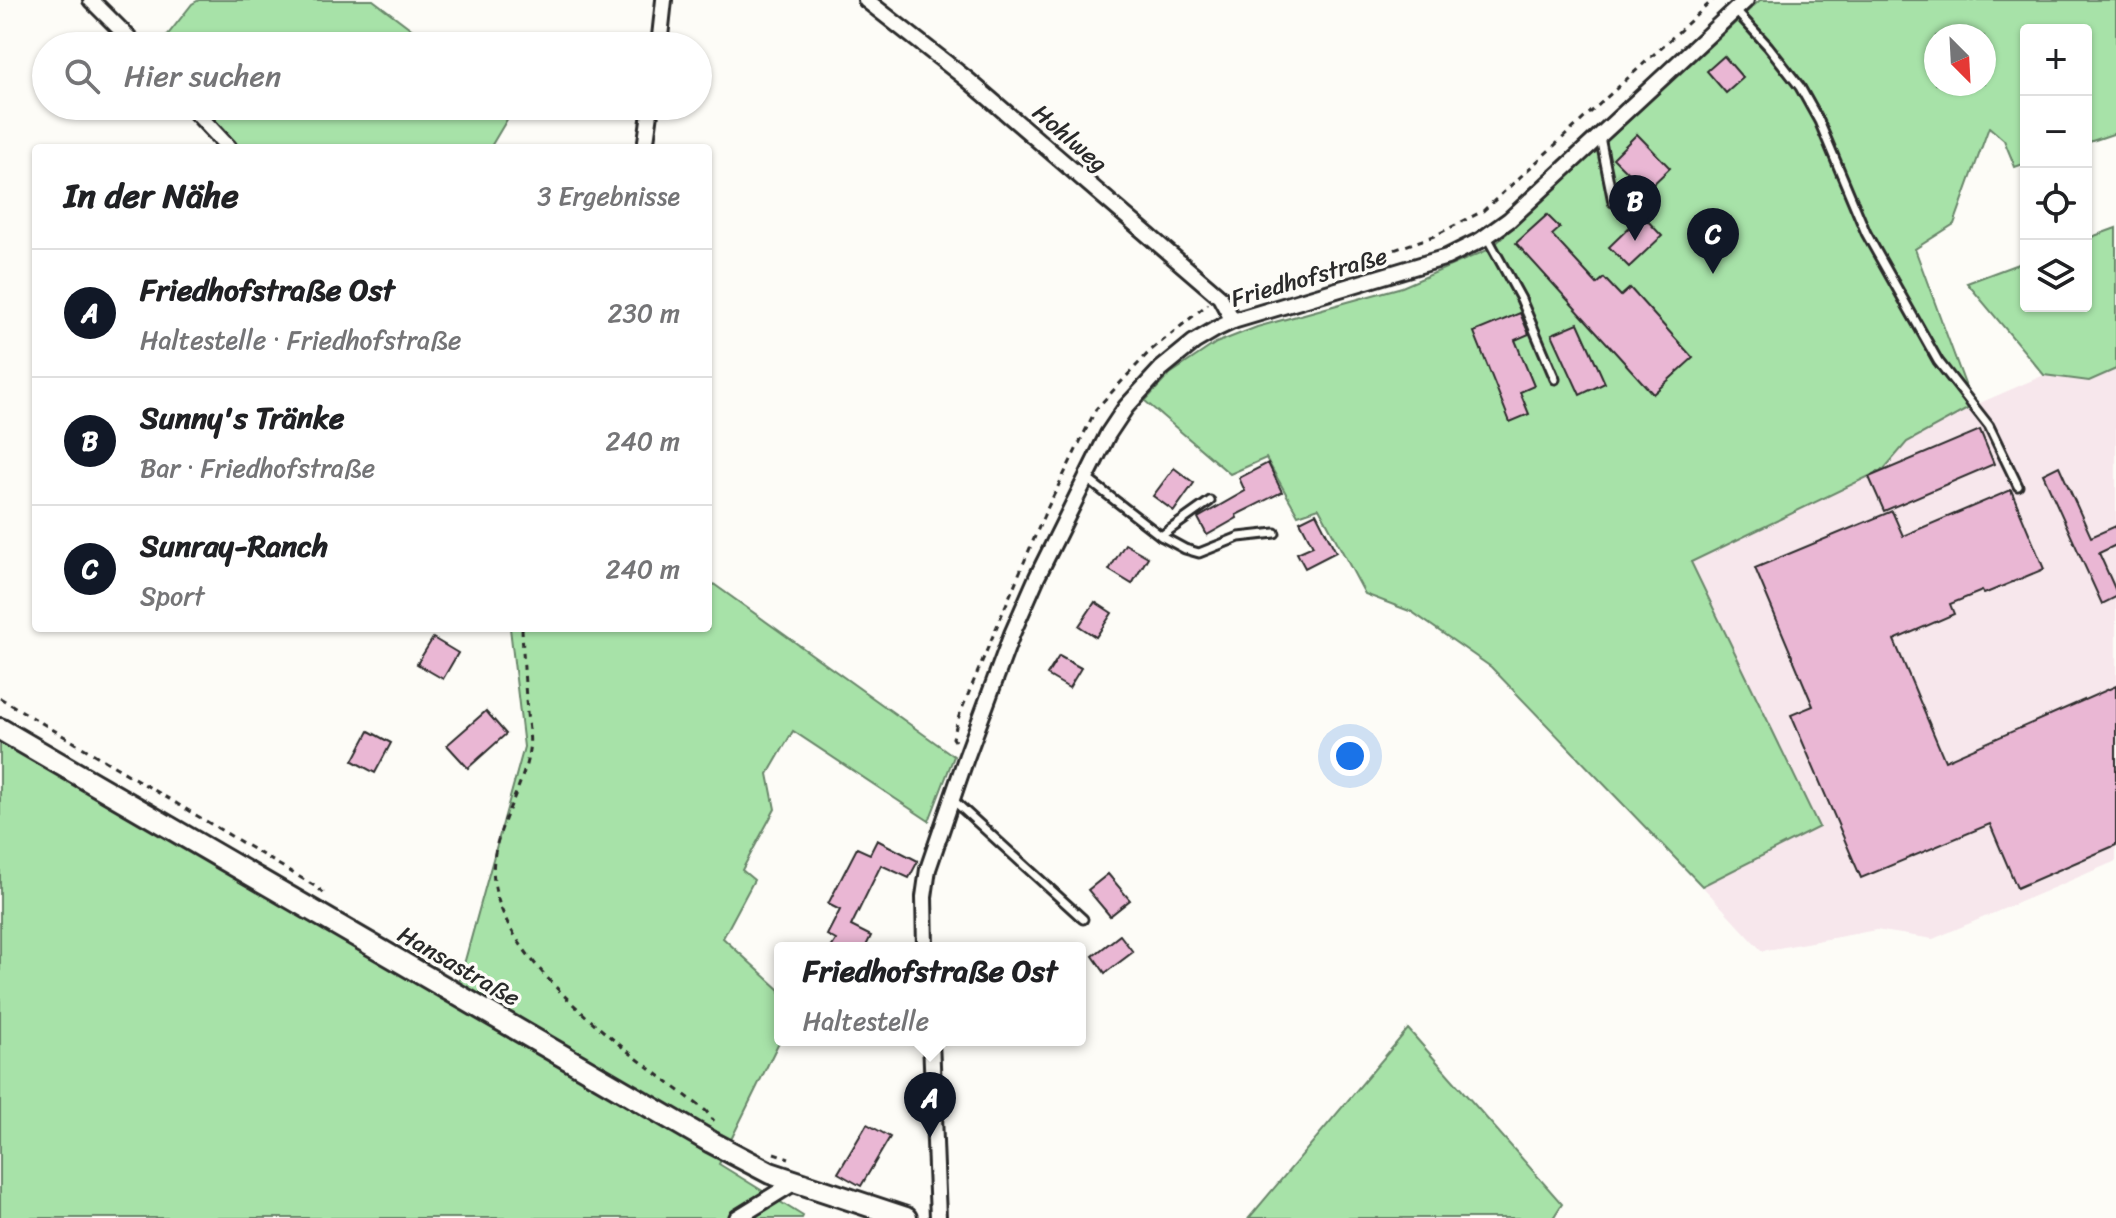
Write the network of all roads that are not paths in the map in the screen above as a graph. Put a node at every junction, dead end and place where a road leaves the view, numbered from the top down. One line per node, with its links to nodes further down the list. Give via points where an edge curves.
1 (91, 0): 5 (street)
2 (664, 0): 6 (street)
3 (866, 0): 14 (street, Hohlweg, via 968,80 1220,297)
4 (1741, 5): 9 (street, Friedhofstraße); 17 (lane, Friedhofstraße, via 1800,87 1866,233 1938,361 1989,426)
5 (123, 32)
6 (661, 32)
7 (203, 120): 10 (street)
8 (649, 120): 11 (street)
9 (1600, 137): 12 (lane); 13 (street, Friedhofstraße)
10 (225, 144)
11 (646, 144)
12 (1613, 202)
13 (1487, 237): 14 (street, Friedhofstraße, via 1405,271); 15 (lane)
14 (1233, 321): 16 (street, Friedhofstraße, via 1194,342 1143,386 1108,434)
15 (1555, 379)
16 (1086, 478): 20 (lane); 22 (street, Friedhofstraße, via 1012,634)
17 (2018, 486)
18 (1210, 501): 20 (lane)
19 (1275, 533): 20 (lane, via 1239,537 1199,553)
20 (1161, 536)
21 (0, 729): 26 (street, Hansastraße, via 668,1118)
22 (952, 799): 23 (lane); 24 (street, Friedhofstraße, via 928,869)
23 (1083, 919)
24 (925, 942)
25 (931, 1046): 29 (street)
26 (795, 1182): 27 (street); 28 (street, Hansastraße)
27 (737, 1218)
28 (906, 1218)
29 (938, 1218)

